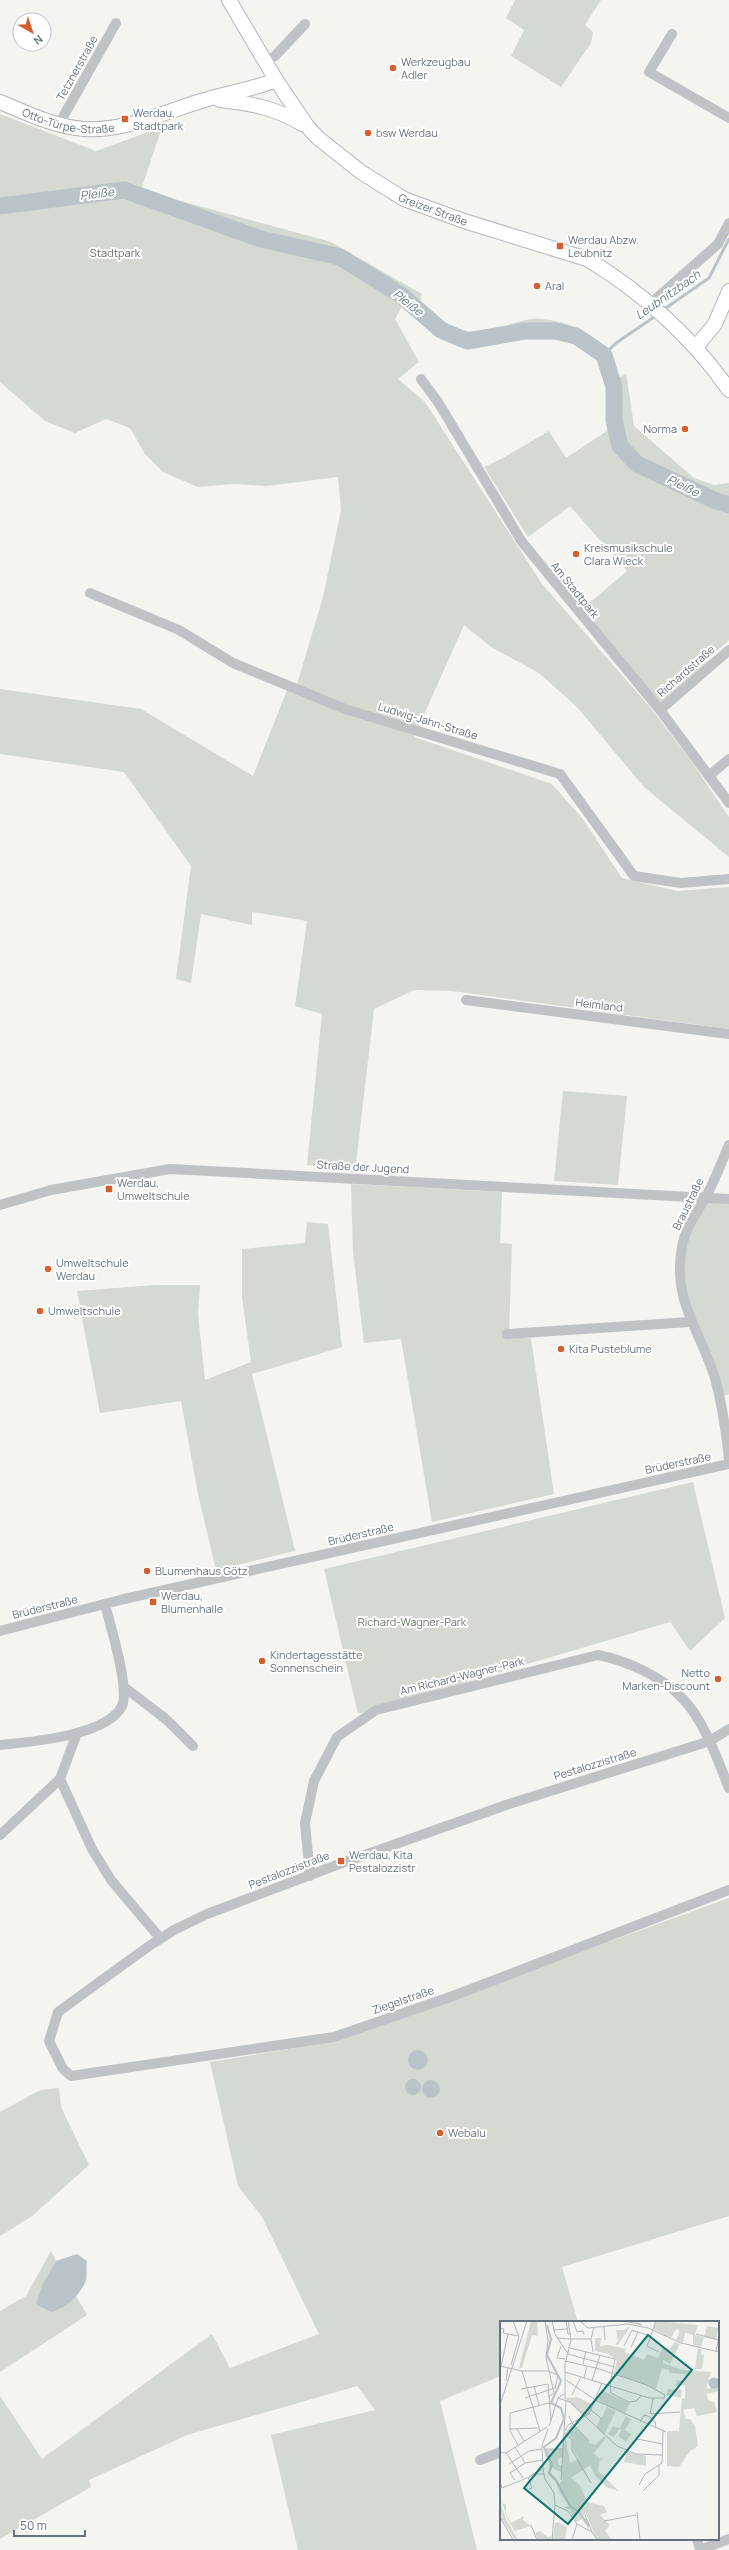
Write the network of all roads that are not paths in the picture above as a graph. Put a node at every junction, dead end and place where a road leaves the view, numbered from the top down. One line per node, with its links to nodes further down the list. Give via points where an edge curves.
1 (229, 0): 5 (street, Greizer Straße)
2 (116, 23): 10 (street, Tetznerstraße)
3 (305, 24): 5 (street, via 275,56)
4 (672, 34): 9 (street, via 649,72)
5 (265, 62): 6 (street, Greizer Straße)
6 (276, 80): 7 (street, Otto-Türpe-Straße, via 257,88); 11 (street, Greizer Straße)
7 (209, 98): 10 (street, Otto-Türpe-Straße, via 120,126 90,129); 11 (street, via 254,104 289,116)
8 (0, 102): 10 (street, Otto-Türpe-Straße)
9 (729, 118)
10 (59, 124)
11 (307, 126): 14 (street, Greizer Straße, via 318,138 391,193 443,214 587,259 606,270)
12 (729, 223): 14 (street, via 718,244)
13 (729, 291): 15 (street, via 715,324)
14 (651, 307): 15 (street, Greizer Straße)
15 (696, 347): 17 (street, Greizer Straße)
16 (421, 380): 20 (street, Am Stadtpark, via 438,402 522,542)
17 (729, 390)
18 (90, 593): 24 (street, Ludwig-Jahn-Straße, via 178,630 234,663 345,708 560,774 634,876 681,883)
19 (729, 650): 20 (street, Richardstraße)
20 (660, 710): 22 (street, Am Stadtpark)
21 (729, 759): 22 (street)
22 (710, 775): 23 (street, Am Stadtpark)
23 (729, 803)
24 (729, 879)
25 (466, 1000): 26 (street, Heimland)
26 (729, 1034)
27 (729, 1145): 28 (street, Braustraße)
28 (706, 1197): 29 (street, Straße der Jugend); 30 (street, Straße der Jugend, via 170,1169 51,1190); 31 (street, Braustraße, via 688,1226 682,1248 682,1295)
29 (729, 1199)
30 (0, 1206)
31 (690, 1322): 32 (street); 33 (street, Braustraße, via 714,1376)
32 (507, 1334)
33 (729, 1459)
34 (729, 1464): 35 (street, Brüderstraße)
35 (105, 1604): 36 (street, Brüderstraße); 37 (street)
36 (0, 1631)
37 (124, 1687): 39 (street, via 122,1705 115,1714 105,1723); 42 (street, via 167,1720)
38 (729, 1729): 40 (street, Pestalozzistraße)
39 (76, 1733): 41 (street); 43 (street)
40 (710, 1740): 44 (street, Am Richard-Wagner-Park); 46 (street, Pestalozzistraße, via 509,1804); 46 (street, Am Richard-Wagner-Park, via 683,1699 652,1676 623,1660 598,1655 376,1710 337,1737 314,1781 305,1824)
41 (0, 1745)
42 (193, 1746)
43 (60, 1779): 45 (street); 48 (street, via 92,1849 111,1880)
44 (729, 1788)
45 (0, 1835)
46 (310, 1876): 48 (street, Pestalozzistraße, via 207,1914)
47 (729, 1890): 49 (street, Ziegelstraße, via 453,1996 334,2037)
48 (160, 1938): 49 (street, Pestalozzistraße, via 58,2012 49,2041 63,2069)
49 (71, 2076)
50 (500, 2452): 51 (street)
51 (480, 2460)
52 (729, 2539): 54 (street)
53 (697, 2540): 54 (street)
54 (700, 2550)

